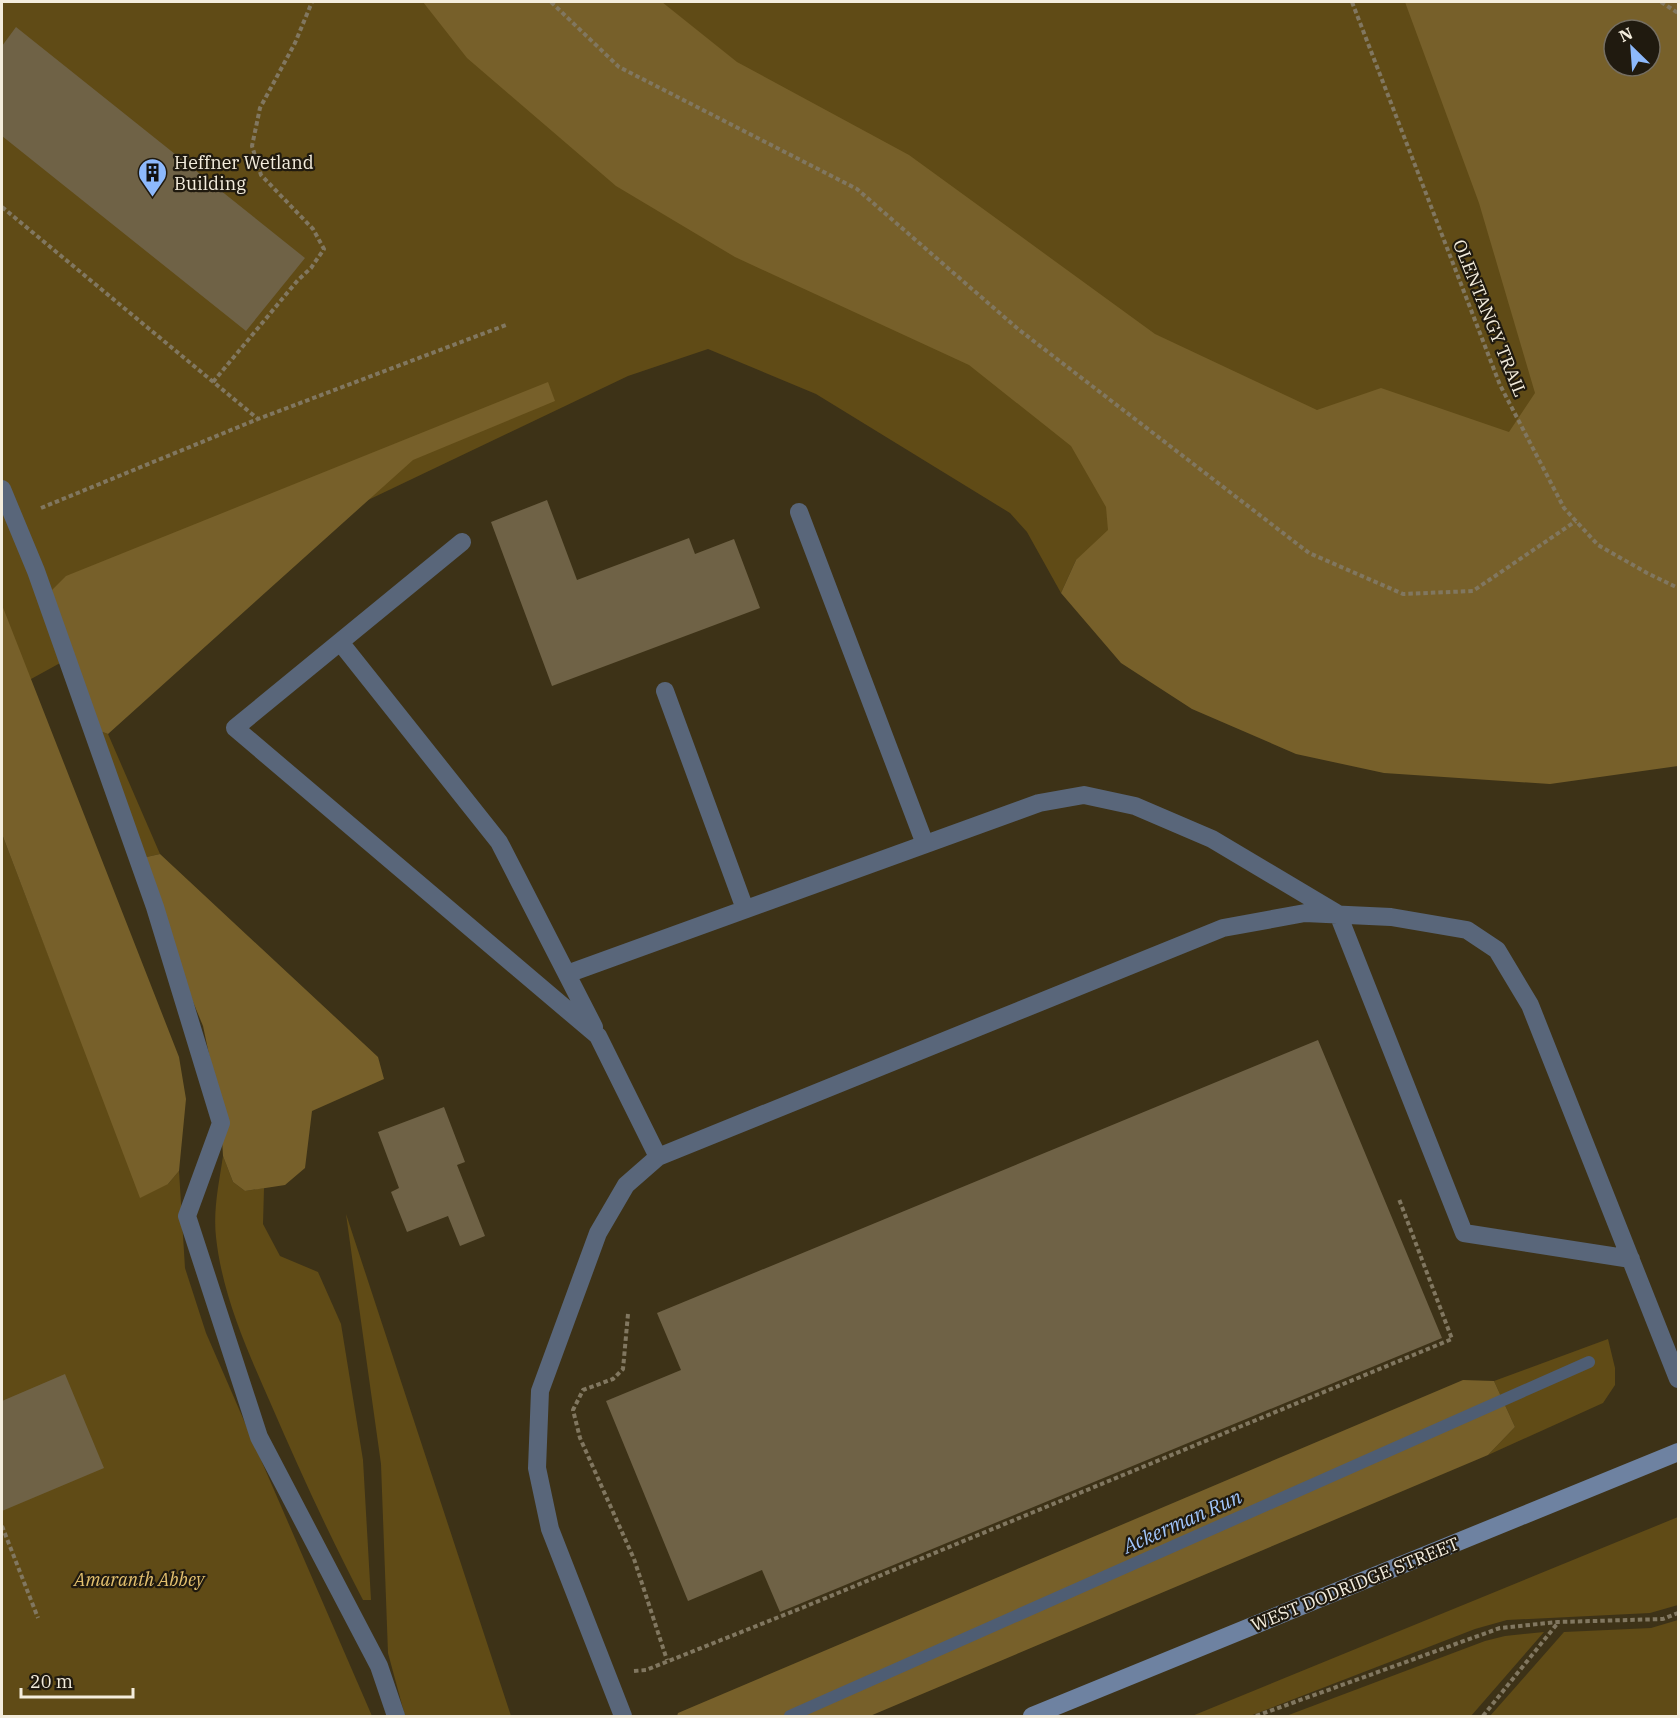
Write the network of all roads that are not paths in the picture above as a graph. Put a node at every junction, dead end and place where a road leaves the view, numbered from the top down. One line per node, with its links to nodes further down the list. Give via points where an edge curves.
1 (2, 489): 15 (lane, via 155,907 221,1122 187,1216 259,1437 379,1666)
2 (800, 512): 6 (lane)
3 (462, 542): 4 (lane)
4 (340, 642): 9 (lane, via 499,842); 10 (lane, via 236,728)
5 (665, 691): 7 (lane)
6 (925, 844): 7 (lane); 8 (lane, via 1039,803 1084,795 1136,806 1212,839)
7 (746, 909): 9 (lane)
8 (1338, 914): 11 (lane, via 1305,913 1223,928); 12 (lane, via 1391,917 1467,930 1497,950 1530,1005); 12 (lane, via 1464,1233)
9 (567, 974): 10 (lane)
10 (598, 1036): 11 (lane)
11 (658, 1157): 16 (lane, via 626,1185 598,1233 540,1391 537,1467 550,1529)
12 (1631, 1259): 13 (lane)
13 (1678, 1379)
14 (1678, 1452): 17 (main road, WEST DODRIDGE STREET)
15 (396, 1716)
16 (623, 1716)
17 (1032, 1716)

